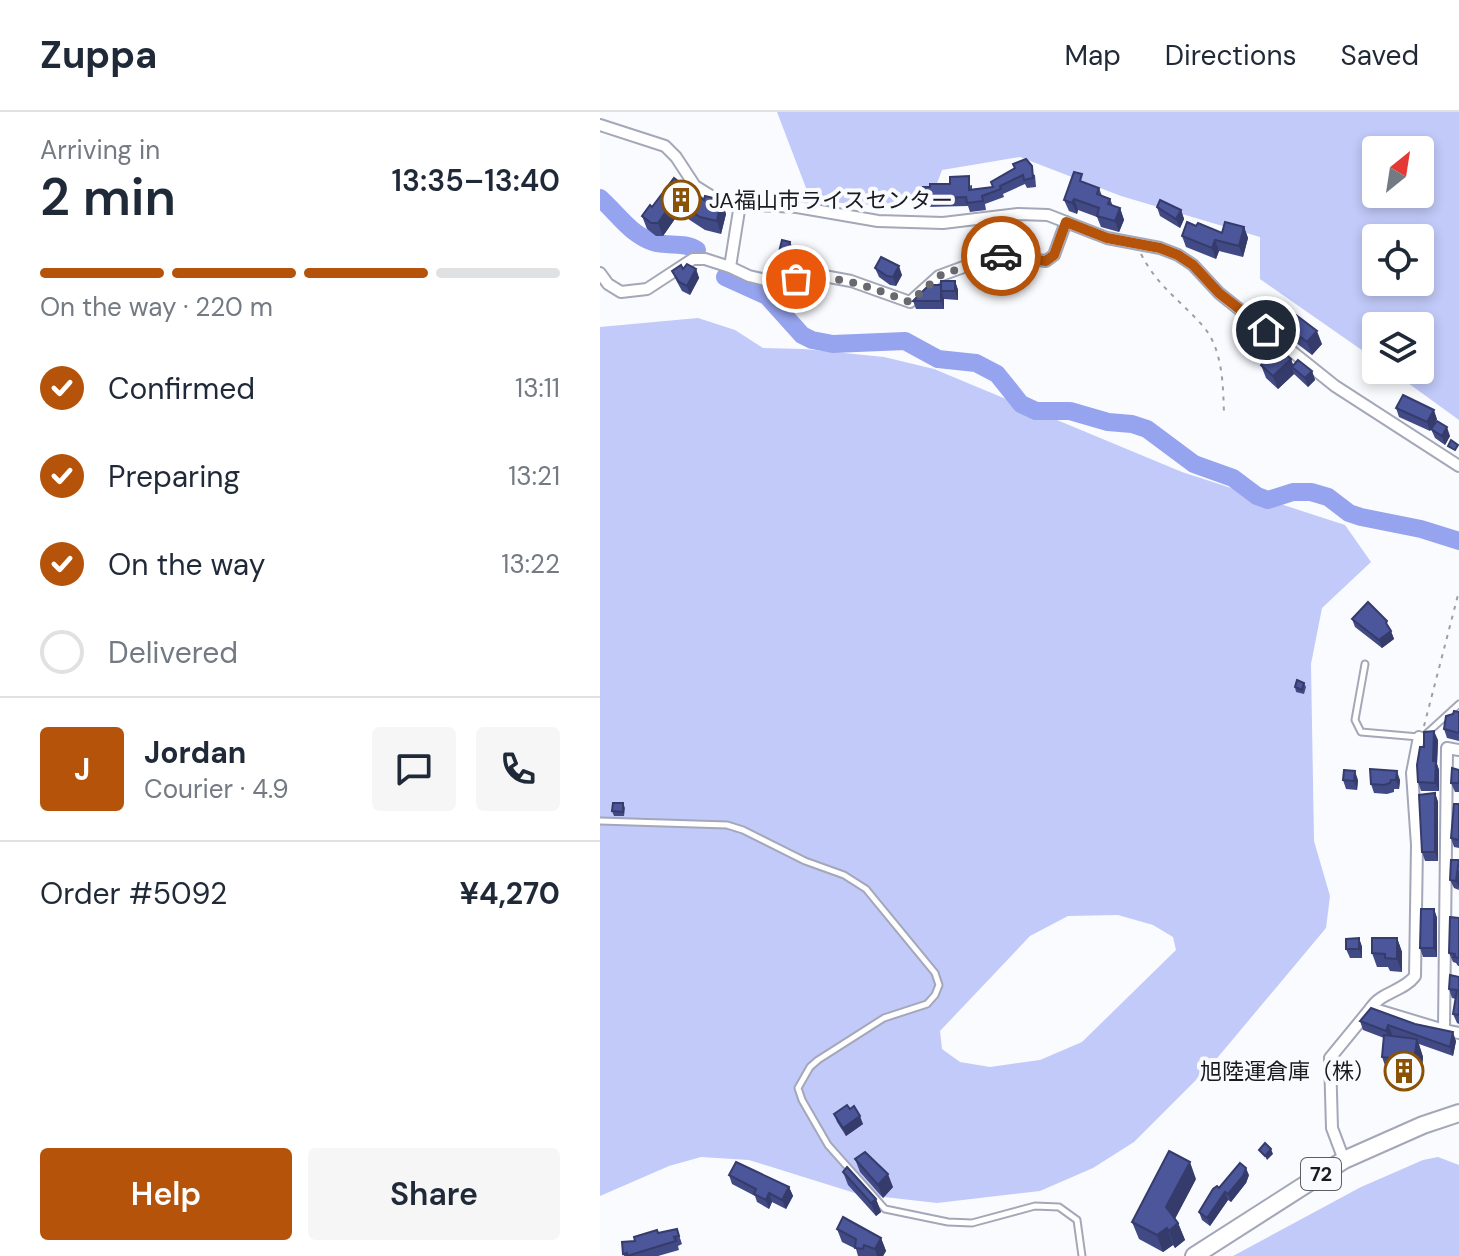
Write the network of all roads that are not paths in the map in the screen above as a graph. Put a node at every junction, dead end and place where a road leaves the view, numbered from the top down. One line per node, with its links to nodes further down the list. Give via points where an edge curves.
1 (600, 125): 2 (street, via 665,146 695,186)
2 (740, 204): 3 (street, via 878,221 943,223 1018,214); 4 (street)
3 (1066, 222): 4 (street, via 1054,255 1046,261 996,255 939,276 910,302 851,281 824,276 766,280); 6 (street, via 1178,255 1335,386)
4 (730, 267): 5 (street, via 693,259 647,289 621,292)
5 (600, 273)
6 (1459, 466)
7 (1365, 664): 9 (lane, via 1355,720 1361,732)
8 (1459, 704): 9 (lane)
9 (1419, 737): 20 (street, via 1412,773 1415,976)
10 (1459, 750): 11 (street, via 1447,748)
11 (1447, 803): 12 (street); 14 (street)
12 (1459, 805)
13 (600, 821): 25 (lane, via 727,825 866,889 935,973 939,985 927,1004 884,1018 810,1067 798,1088 821,1133 885,1209 972,1223 1035,1206 1059,1207 1077,1220)
14 (1446, 859): 15 (street); 16 (street)
15 (1459, 861)
16 (1445, 917): 17 (street); 18 (street)
17 (1459, 919)
18 (1445, 975): 19 (street); 21 (street)
19 (1459, 977)
20 (1371, 1008): 21 (street); 24 (street, via 1330,1058 1332,1128)
21 (1444, 1030): 22 (street)
22 (1459, 1033)
23 (1459, 1113): 24 (main road, 72)
24 (1344, 1160): 26 (main road, 72)
25 (1082, 1256)
26 (1194, 1256)

